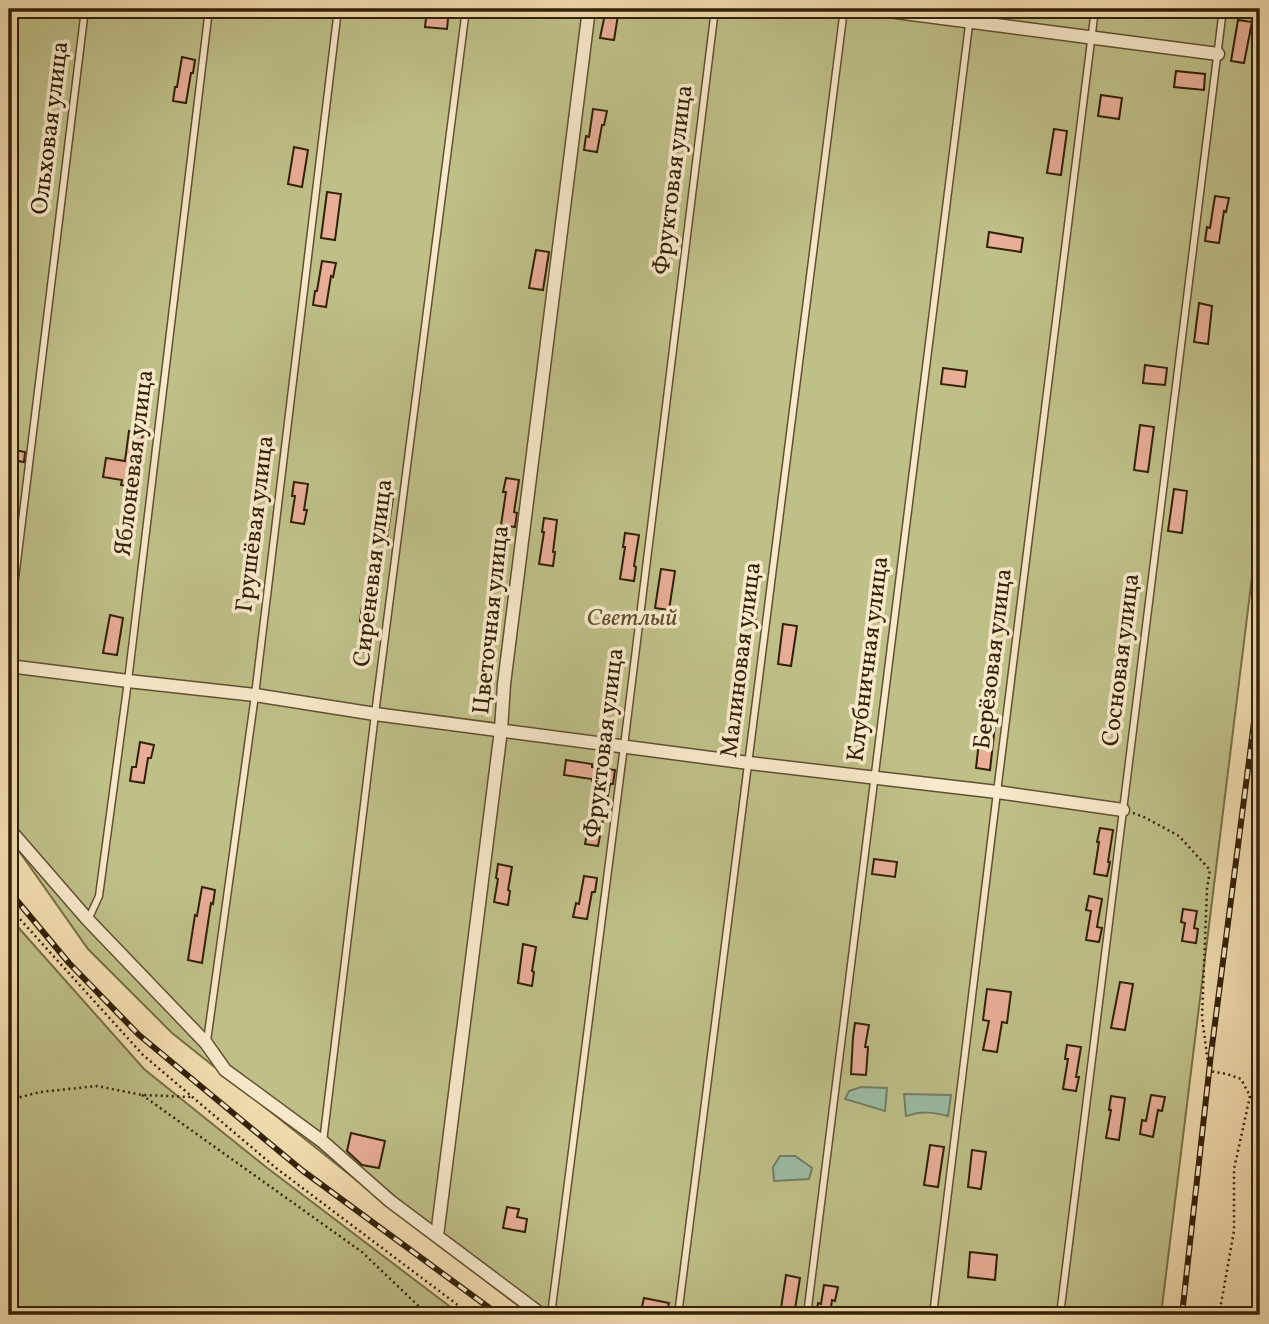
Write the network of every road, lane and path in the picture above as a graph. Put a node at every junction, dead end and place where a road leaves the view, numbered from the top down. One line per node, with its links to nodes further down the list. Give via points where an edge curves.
1 (85, 9): 14 (lane, Ольховая улица)
2 (209, 9): 16 (lane, Яблоневая улица)
3 (338, 9): 17 (lane, Грушёвая улица)
4 (466, 9): 18 (lane, Сиреневая улица)
5 (589, 9): 19 (street, Цветочная улица)
6 (715, 9): 20 (lane, Фруктовая улица)
7 (845, 9): 21 (lane, Малиновая улица)
8 (873, 9): 11 (street)
9 (1096, 9): 12 (lane, Берёзовая улица)
10 (1223, 9): 13 (lane, Сосновая улица)
11 (970, 15): 12 (street); 22 (lane, Клубничная улица)
12 (1092, 38): 13 (street); 23 (lane, Берёзовая улица)
13 (1217, 54): 24 (lane, Сосновая улица)
14 (9, 627)
15 (9, 666): 16 (street)
16 (128, 681): 17 (street); 27 (lane, Яблоневая улица, via 99,897)
17 (255, 695): 18 (street); 28 (lane, Грушёвая улица)
18 (375, 715): 19 (street); 34 (lane, Сиреневая улица)
19 (501, 730): 20 (street); 35 (street, Цветочная улица)
20 (624, 746): 21 (street); 39 (lane, Фруктовая улица)
21 (749, 763): 22 (street); 40 (lane, Малиновая улица)
22 (873, 778): 23 (street); 41 (lane, Клубничная улица)
23 (997, 792): 24 (street); 42 (lane, Берёзовая улица)
24 (1123, 810): 30 (path, via 1179,836 1210,870 1202,1017 1209,1071 1241,1079); 43 (lane, Сосновая улица)
25 (9, 829): 27 (street)
26 (9, 907): 31 (path, via 143,1055)
27 (88, 920): 28 (street)
28 (206, 1043): 34 (street, via 225,1070)
29 (142, 1095): 31 (path); 32 (path, via 97,1086); 36 (path, via 362,1252)
30 (1250, 1096): 33 (path); 44 (path, via 1234,1169 1234,1231)
31 (192, 1097): 37 (path, via 276,1168)
32 (9, 1100)
33 (1260, 1104)
34 (323, 1142): 35 (street)
35 (437, 1236): 38 (street)
36 (428, 1315)
37 (471, 1315)
38 (541, 1315)
39 (551, 1315)
40 (678, 1315)
41 (807, 1315)
42 (933, 1315)
43 (1060, 1315)
44 (1219, 1315)

